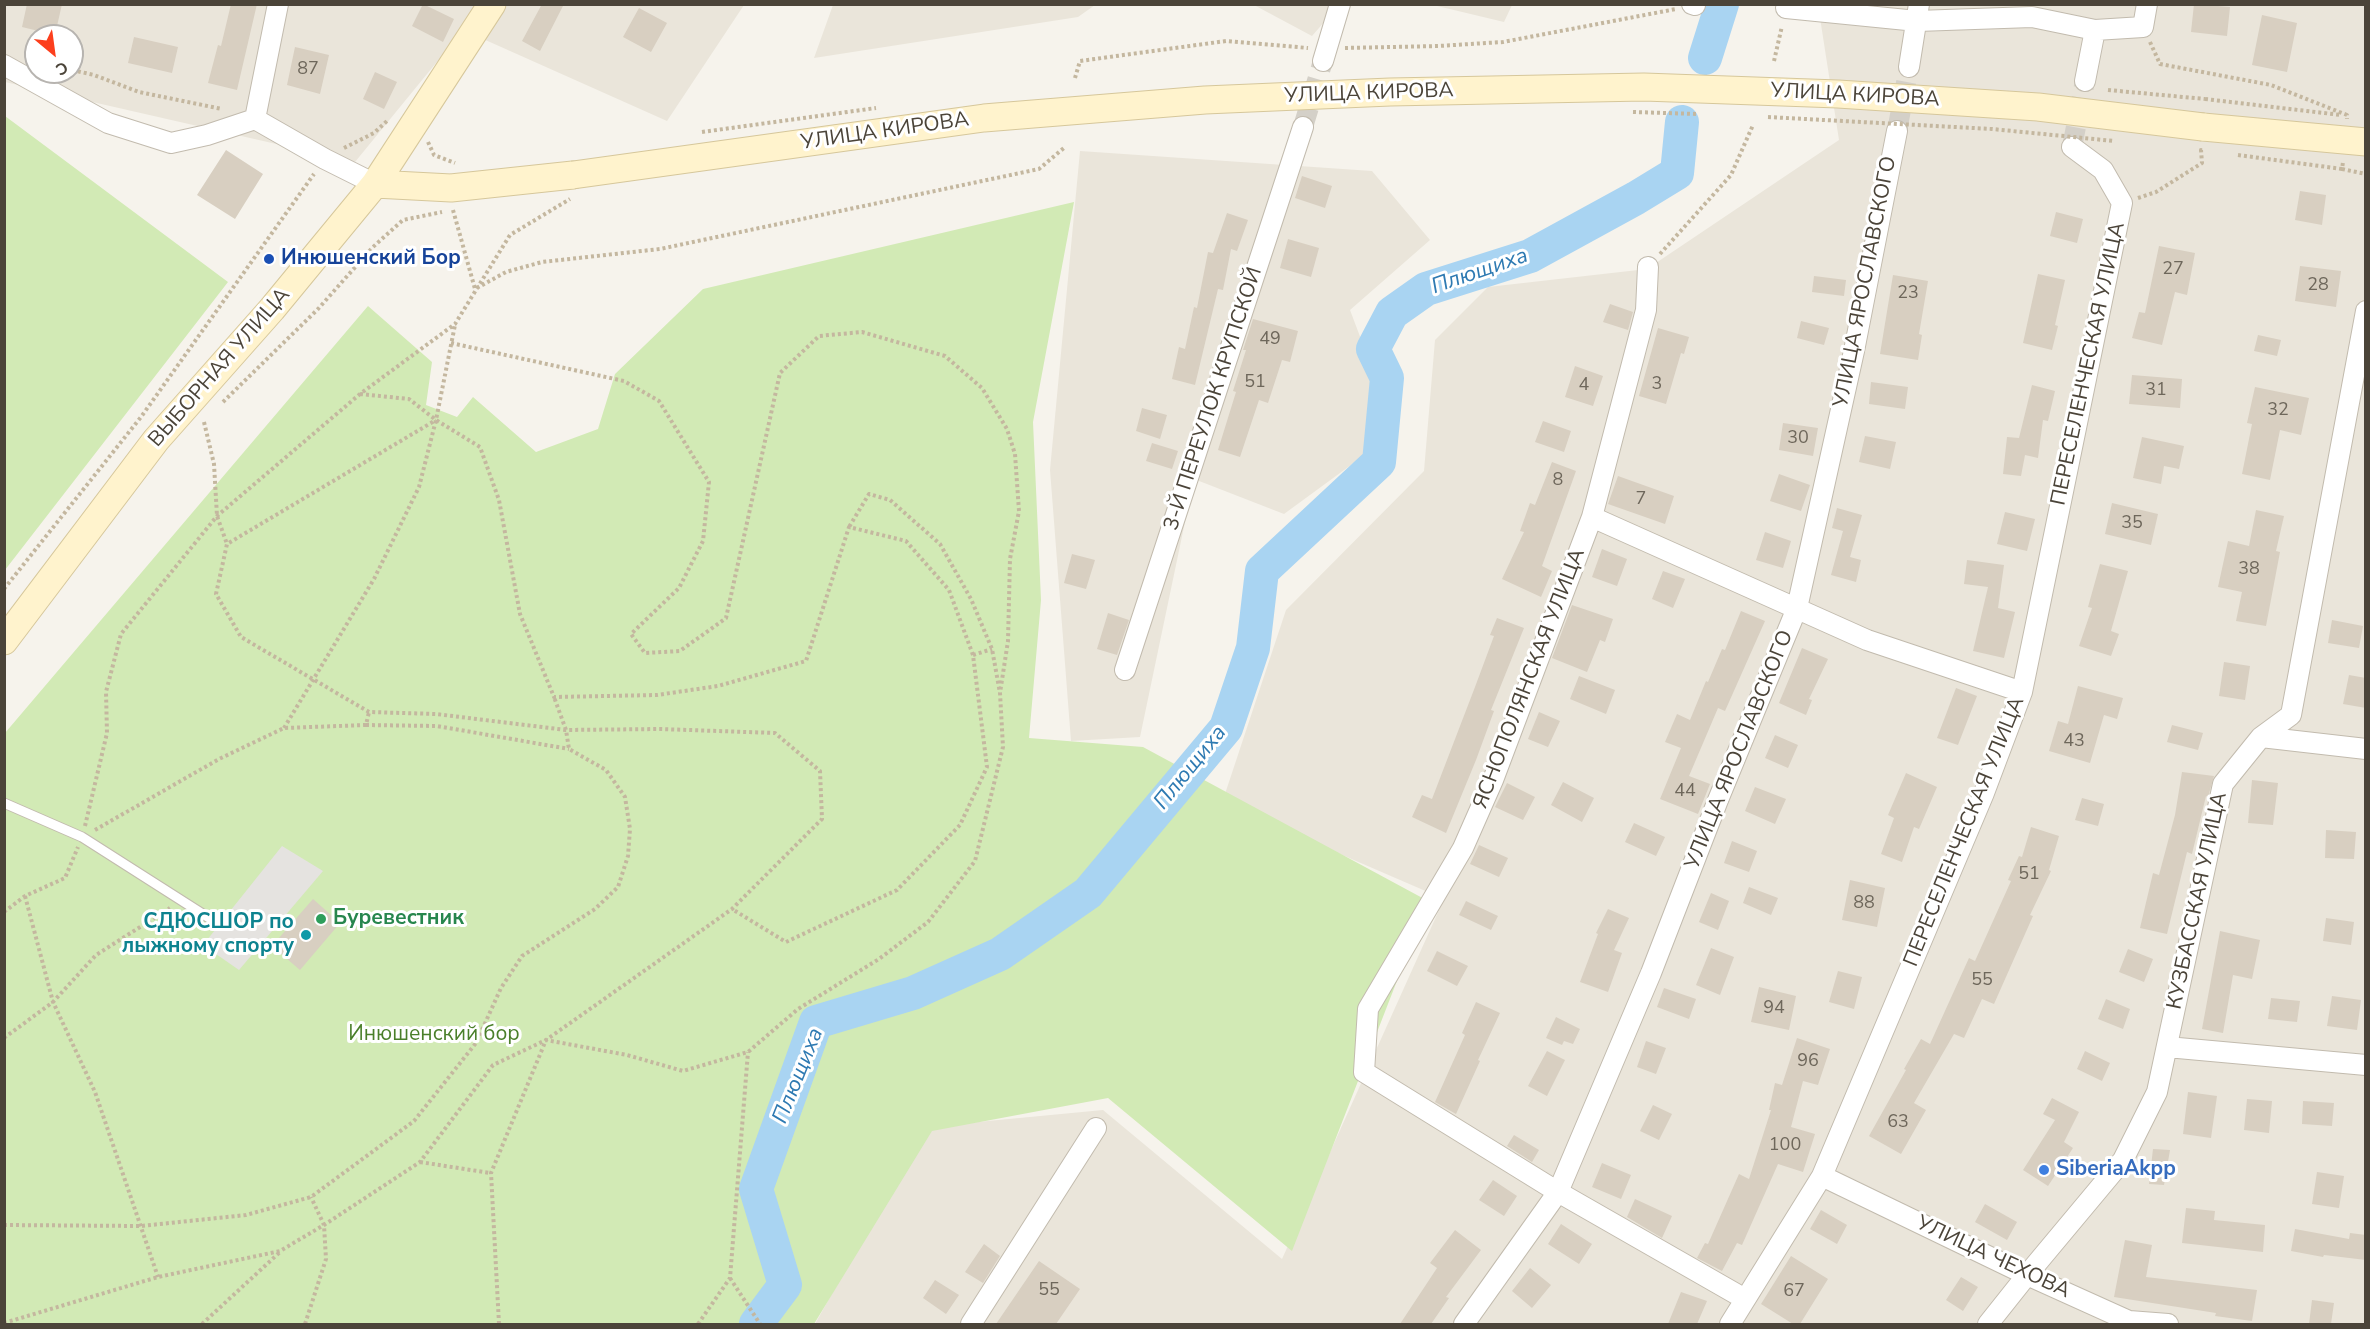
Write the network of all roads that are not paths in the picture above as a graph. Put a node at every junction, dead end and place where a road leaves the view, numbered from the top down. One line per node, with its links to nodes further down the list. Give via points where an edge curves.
1 (278, 4): 12 (street)
2 (492, 4): 17 (main road, ВЫБОРНАЯ УЛИЦА)
3 (1340, 4): 8 (street)
4 (2147, 4): 7 (street, via 2143,27)
5 (1786, 8): 6 (street)
6 (1918, 13): 7 (street, via 2032,17); 10 (street)
7 (2095, 30): 11 (street)
8 (1325, 55)
9 (4, 65): 12 (street, via 108,123 171,143)
10 (1909, 67)
11 (2085, 81)
12 (255, 119): 17 (street)
13 (1304, 128): 23 (street, 3-Й ПЕРЕУЛОК КРУПСКОЙ)
14 (1897, 131): 21 (street, УЛИЦА ЯРОСЛАВСКОГО, via 1854,351)
15 (2366, 142): 17 (main road, УЛИЦА КИРОВА, bridge, via 2198,142 2038,107 1838,94 1644,87 1390,92 1205,100 984,118 569,186 451,188)
16 (2072, 147): 24 (street, ПЕРЕСЕЛЕНЧЕСКАЯ УЛИЦА, via 2103,170 2122,203)
17 (375, 184): 22 (main road, ВЫБОРНАЯ УЛИЦА, via 156,440)
18 (1648, 267): 20 (street, ЯСНОПОЛЯНСКАЯ УЛИЦА, via 1646,310)
19 (2366, 311): 25 (street, КУЗБАССКАЯ УЛИЦА, via 2291,715)
20 (1592, 517): 21 (street); 33 (street, ЯСНОПОЛЯНСКАЯ УЛИЦА, via 1485,800 1463,848 1368,1009 1364,1072)
21 (1797, 608): 24 (street, via 1867,640); 33 (street, УЛИЦА ЯРОСЛАВСКОГО, via 1651,973)
22 (4, 641)
23 (1125, 670)
24 (2022, 692): 32 (street, ПЕРЕСЕЛЕНЧЕСКАЯ УЛИЦА, via 1984,793)
25 (2261, 736): 26 (street); 29 (street, КУЗБАССКАЯ УЛИЦА, via 2223,784)
26 (2366, 749)
27 (4, 803): 28 (lane, via 82,837)
28 (220, 925)
29 (2167, 1047): 30 (street); 34 (street, КУЗБАССКАЯ УЛИЦА, via 2157,1092 2123,1160)
30 (2366, 1065)
31 (1096, 1128): 36 (street)
32 (1822, 1176): 34 (street, УЛИЦА ЧЕХОВА); 35 (street, ПЕРЕСЕЛЕНЧЕСКАЯ УЛИЦА)
33 (1558, 1192): 35 (street); 37 (street, УЛИЦА ЯРОСЛАВСКОГО)
34 (2027, 1275): 39 (street, КУЗБАССКАЯ УЛИЦА); 40 (street, УЛИЦА ЧЕХОВА, via 2129,1321)
35 (1745, 1299): 38 (street, ПЕРЕСЕЛЕНЧЕСКАЯ УЛИЦА)
36 (971, 1324)
37 (1464, 1324)
38 (1730, 1324)
39 (1988, 1324)
40 (2168, 1324)

